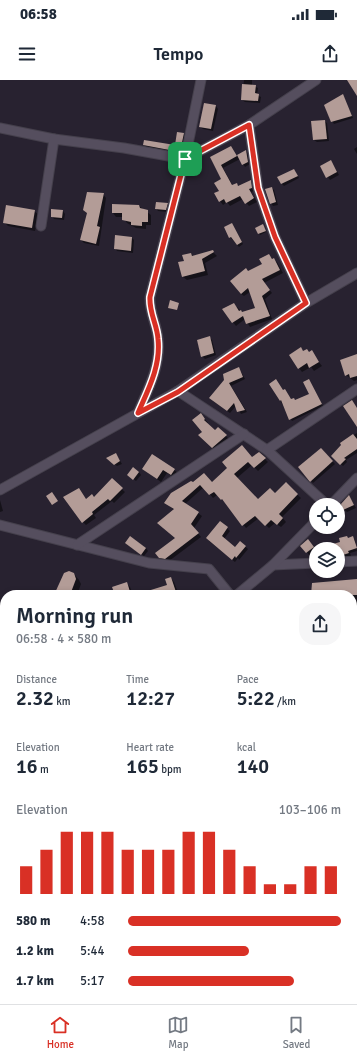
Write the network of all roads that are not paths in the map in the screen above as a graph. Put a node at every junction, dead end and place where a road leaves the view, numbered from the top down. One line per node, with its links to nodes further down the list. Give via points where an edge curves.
1 (201, 80): 6 (street)
2 (316, 80): 3 (street)
3 (249, 125): 6 (street); 9 (street, via 258,188 275,237)
4 (0, 128): 5 (street)
5 (54, 139): 6 (street); 7 (street)
6 (185, 159): 12 (street, via 150,297 149,308 159,340 156,370)
7 (41, 226)
8 (357, 272): 9 (street)
9 (306, 303): 11 (street)
10 (357, 389): 14 (street)
11 (178, 392): 12 (street); 13 (street)
12 (138, 413): 16 (street)
13 (244, 434): 14 (street); 21 (street)
14 (267, 450): 17 (street)
15 (357, 478): 18 (street)
16 (0, 490)
17 (319, 498)
18 (338, 498)
19 (0, 525): 21 (street)
20 (309, 528): 25 (street)
21 (77, 545): 26 (street, via 150,563 209,569)
22 (357, 561): 23 (street)
23 (345, 562)
24 (309, 563): 25 (street)
25 (273, 565): 27 (street)
26 (226, 590)
27 (243, 590)

